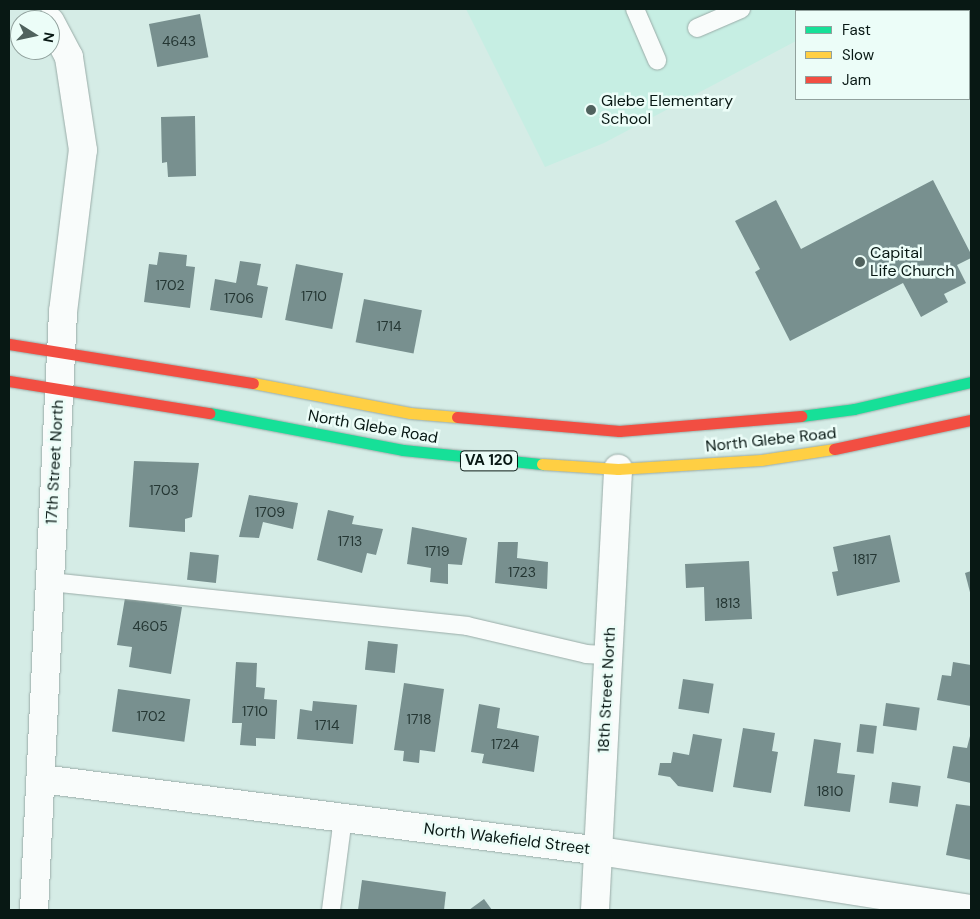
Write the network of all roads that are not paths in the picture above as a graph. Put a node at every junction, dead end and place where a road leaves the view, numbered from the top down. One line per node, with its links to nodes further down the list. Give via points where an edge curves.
1 (635, 9): 5 (lane)
2 (741, 9): 3 (lane)
3 (697, 28)
4 (60, 40): 7 (street, 17th Street North, via 69,58 83,150)
5 (657, 60)
6 (9, 344): 7 (main road, North Glebe Road / VA 120)
7 (61, 350): 9 (main road, North Glebe Road / VA 120, via 410,413 619,431 753,422 854,409); 10 (street, 17th Street North)
8 (9, 381): 10 (main road, North Glebe Road / VA 120)
9 (971, 382)
10 (58, 387): 12 (main road, North Glebe Road / VA 120, via 403,450 489,461); 13 (street, 17th Street North)
11 (971, 420): 12 (main road, North Glebe Road / VA 120, via 868,444 761,460)
12 (618, 469): 14 (street, 18th Street North)
13 (50, 582): 14 (lane, via 466,626); 15 (street, 17th Street North)
14 (608, 656): 17 (street, 18th Street North)
15 (42, 779): 16 (street, North Wakefield Street); 19 (street, 17th Street North)
16 (343, 818): 17 (street, North Wakefield Street); 20 (lane)
17 (600, 851): 18 (street, North Wakefield Street); 21 (street, 18th Street North)
18 (971, 909)
19 (34, 910)
20 (331, 910)
21 (595, 910)

